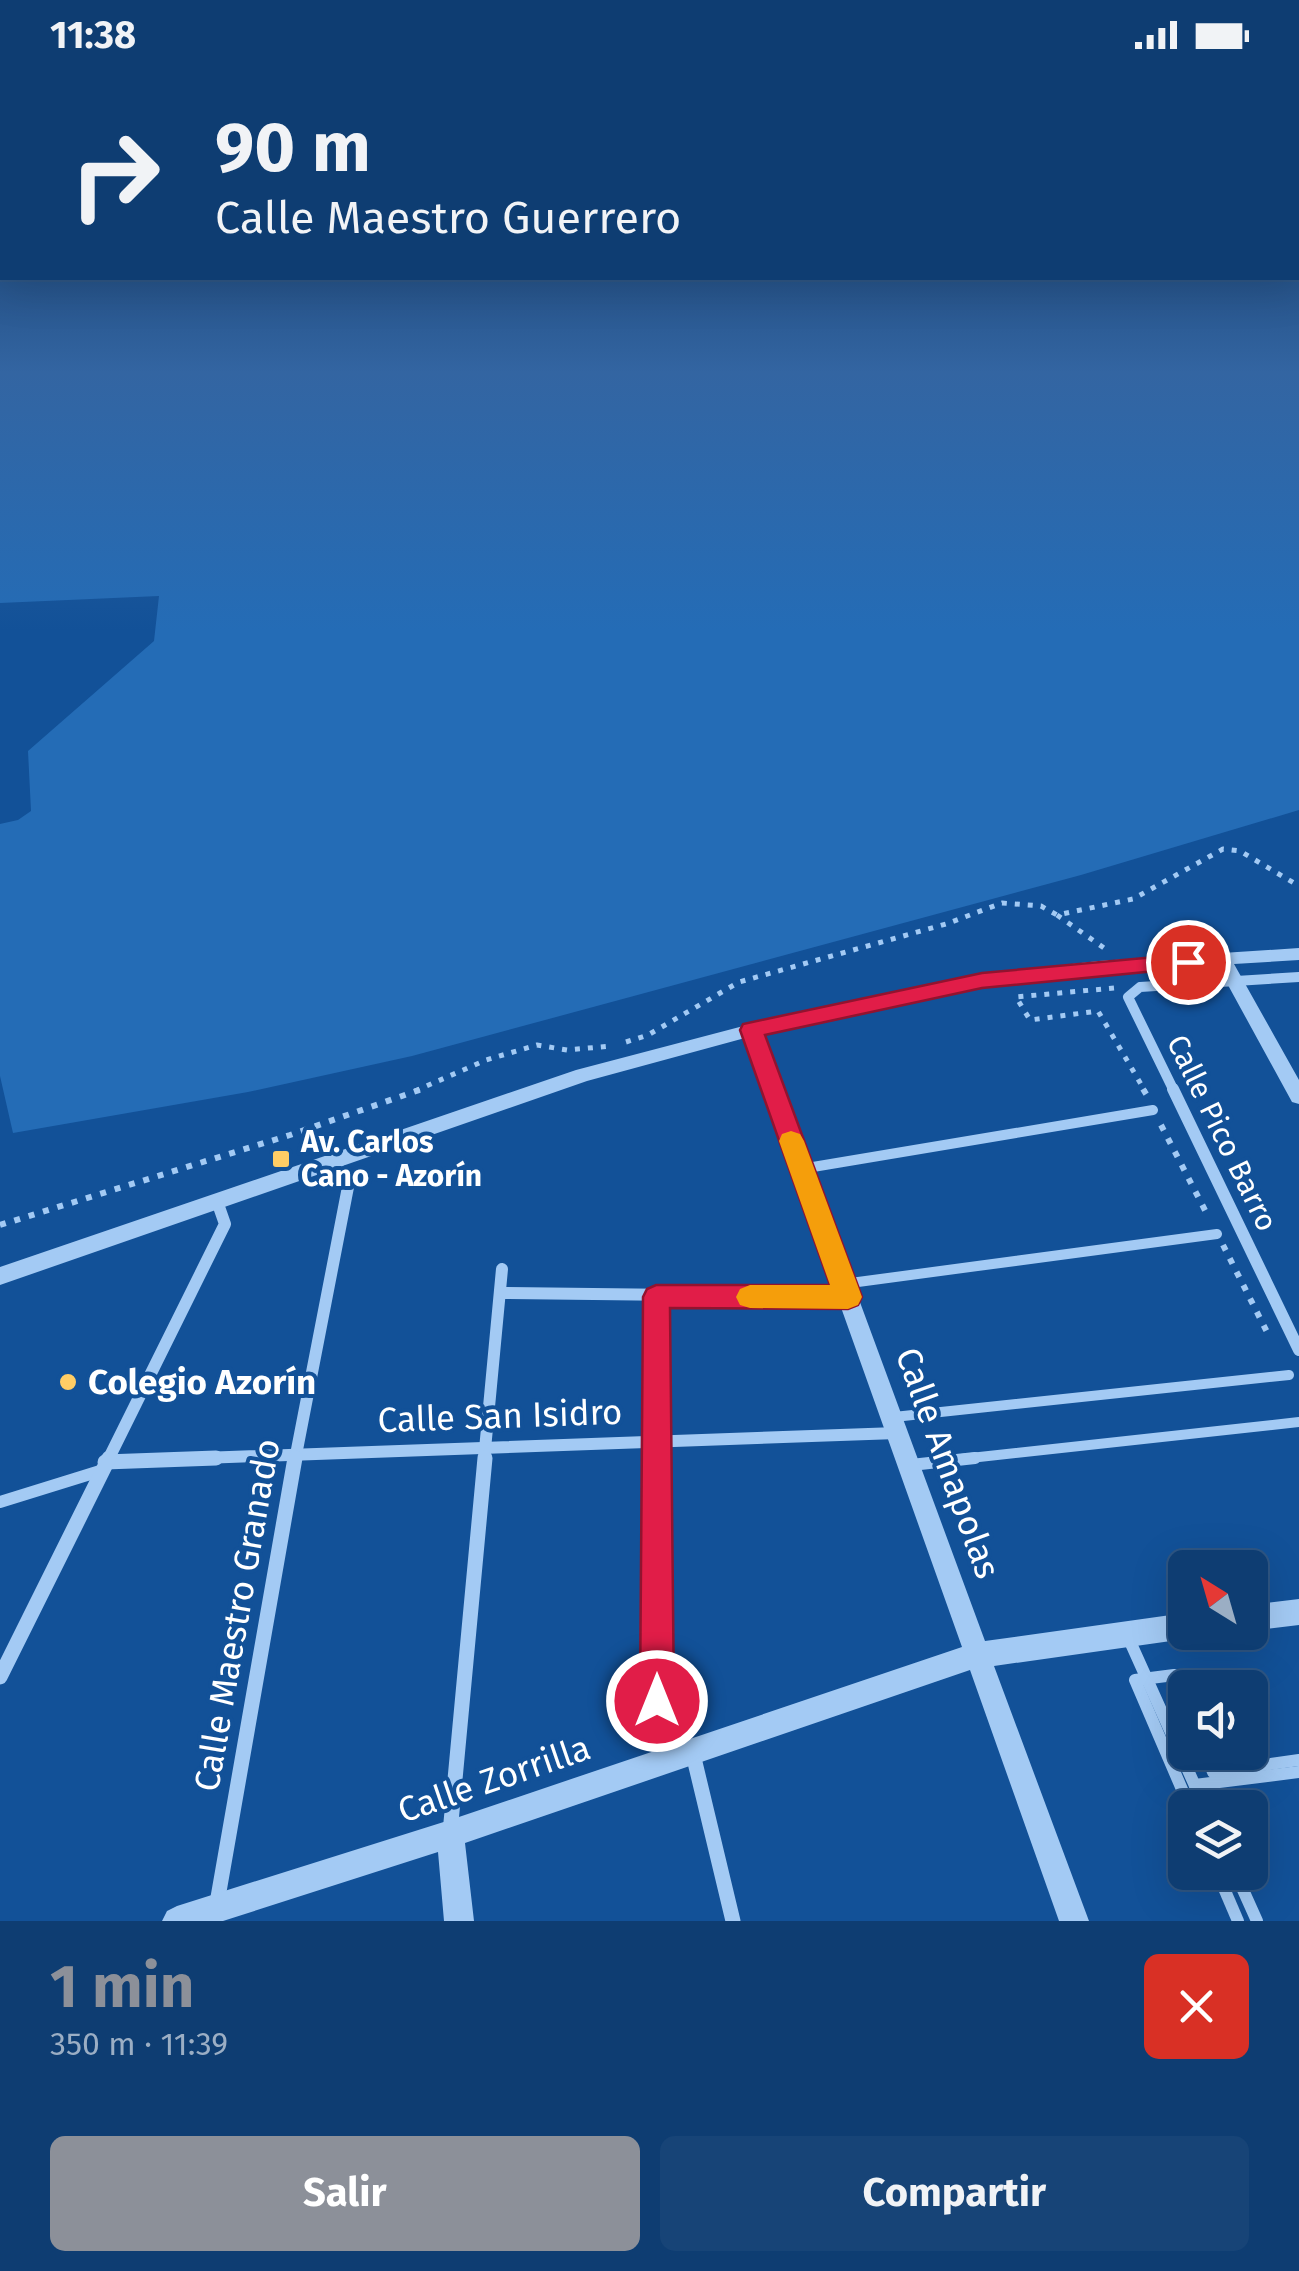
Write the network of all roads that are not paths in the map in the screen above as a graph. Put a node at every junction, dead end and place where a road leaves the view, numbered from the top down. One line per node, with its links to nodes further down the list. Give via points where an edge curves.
1 (1299, 954): 2 (street)
2 (1223, 960): 4 (street); 5 (street, via 982,980)
3 (1299, 977): 4 (street)
4 (1235, 981): 6 (street); 17 (street, Calle Pico Barro, via 1140,987 1128,997)
5 (752, 1030): 8 (street, via 583,1076); 9 (street, Calle Amapolas)
6 (1299, 1096)
7 (1153, 1110): 9 (street)
8 (334, 1160): 10 (street); 23 (street, Calle Maestro Granado, via 348,1187)
9 (801, 1169): 14 (street, Calle Amapolas)
10 (218, 1204): 13 (street); 25 (street, via 225,1224)
11 (1217, 1234): 14 (street)
12 (502, 1269): 15 (street)
13 (0, 1276)
14 (846, 1291): 16 (street); 20 (street, Calle Amapolas)
15 (500, 1294): 16 (street); 22 (street)
16 (656, 1297): 21 (street)
17 (1299, 1350)
18 (1289, 1375): 20 (street)
19 (1299, 1422): 24 (street)
20 (894, 1425): 21 (street, Calle San Isidro); 24 (street, Calle Amapolas)
21 (655, 1441): 22 (street, Calle San Isidro); 39 (street, via 657,1701)
22 (484, 1446): 23 (street, Calle San Isidro); 45 (street)
23 (296, 1454): 25 (street, Calle San Isidro); 48 (street, Calle Maestro Granado)
24 (908, 1465): 33 (street, Calle Amapolas)
25 (103, 1467): 26 (street); 30 (street)
26 (0, 1502)
27 (1299, 1612): 28 (street)
28 (1268, 1616)
29 (1168, 1628): 31 (street, Calle Zorrilla)
30 (18, 1634): 32 (street); 35 (street)
31 (1127, 1634): 33 (street, Calle Zorrilla); 36 (street)
32 (0, 1641)
33 (977, 1655): 37 (street, Calle Zorrilla); 52 (street, Calle Amapolas)
34 (1168, 1676): 36 (street)
35 (0, 1677)
36 (1148, 1678): 42 (street); 43 (street, via 1135,1680)
37 (692, 1752): 39 (street, Calle Zorrilla); 51 (street)
38 (1299, 1760): 40 (street)
39 (664, 1761): 45 (street, Calle Zorrilla)
40 (1268, 1764)
41 (1299, 1772): 42 (street)
42 (1196, 1785): 44 (street)
43 (1182, 1790)
44 (1198, 1790)
45 (450, 1834): 48 (street, Calle Zorrilla); 50 (street)
46 (1225, 1890): 53 (street)
47 (1243, 1890): 54 (street)
48 (216, 1908): 49 (street, Calle Zorrilla)
49 (176, 1921)
50 (459, 1921)
51 (733, 1921)
52 (1074, 1921)
53 (1238, 1921)
54 (1257, 1921)

